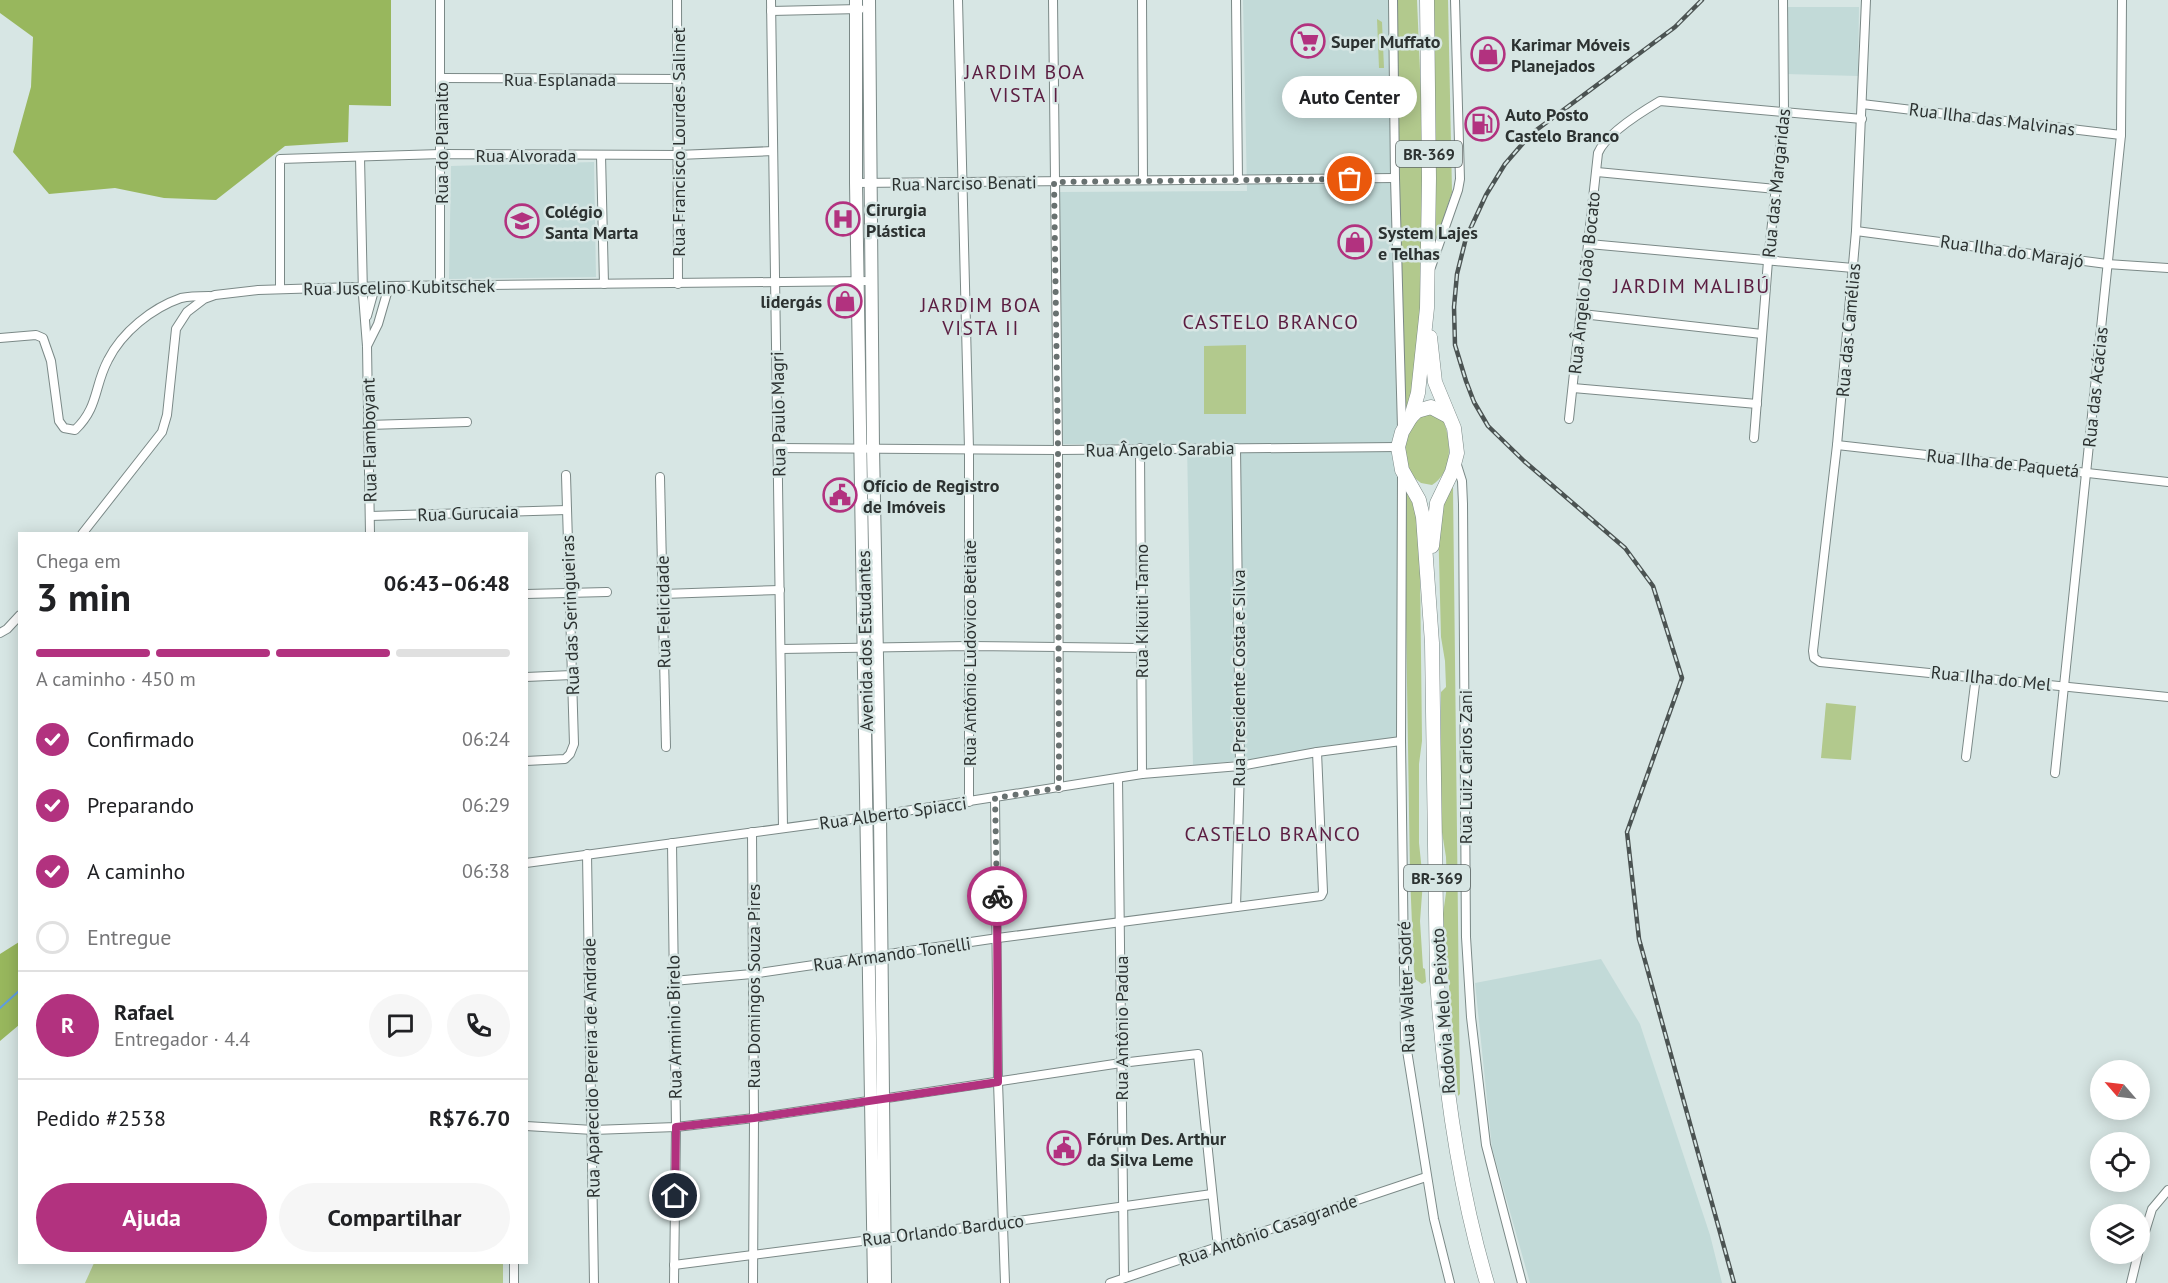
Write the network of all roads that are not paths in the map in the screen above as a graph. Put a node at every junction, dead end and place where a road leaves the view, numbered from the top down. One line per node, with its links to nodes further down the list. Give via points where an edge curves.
1 (440, 0): 16 (street, Rua do Planalto)
2 (677, 0): 17 (street, Rua Francisco Lourdes Salinet)
3 (771, 0): 15 (street, Rua Paulo Magri)
4 (958, 0): 34 (street, Rua Antônio Ludovico Betiate)
5 (1053, 0): 31 (street)
6 (1142, 0): 29 (street)
7 (1236, 0): 30 (street)
8 (1393, 0): 28 (street)
9 (1427, 0): 42 (main road, Rodovia Melo Peixoto / BR-369)
10 (1455, 0): 42 (street, via 1460,178)
11 (1783, 0): 19 (street, Rua das Margaridas)
12 (1866, 0): 18 (street, Rua das Camélias)
13 (2122, 0): 21 (street, Rua das Acácias)
14 (862, 4): 15 (street); 32 (street, Avenida dos Estudantes); 33 (street, Avenida dos Estudantes)
15 (771, 11): 22 (street, Rua Paulo Magri)
16 (441, 78): 17 (street, Rua Esplanada); 23 (street, Rua do Planalto)
17 (678, 79): 25 (street, Rua Francisco Lourdes Salinet)
18 (1862, 104): 20 (street, Rua das Camélias); 21 (street, Rua Ilha das Malvinas)
19 (1784, 112): 20 (street); 27 (street, Rua Ângelo João Bocato, via 1660,101 1638,114 1600,148); 35 (street, Rua das Margaridas)
20 (1862, 119): 36 (street, Rua das Camélias)
21 (2121, 135): 39 (street, Rua das Acácias)
22 (773, 151): 25 (street, Rua Alvorada); 44 (street, Rua Paulo Magri)
23 (441, 154): 24 (street, Rua Alvorada); 26 (street, Rua Alvorada); 47 (street, Rua do Planalto)
24 (602, 155): 25 (street, Rua Alvorada); 45 (street)
25 (678, 155): 46 (street, Rua Francisco Lourdes Salinet)
26 (360, 157): 50 (street, Rua Flamboyant); 51 (street, Rua Alvorada, via 279,159)
27 (1597, 172): 35 (street); 37 (street, Rua Ângelo João Bocato)
28 (1395, 178): 30 (street, Rua Narciso Benati); 66 (street)
29 (1143, 180): 30 (street, Rua Narciso Benati); 31 (street, Rua Narciso Benati)
30 (1238, 180)
31 (1054, 182): 34 (street, Rua Narciso Benati); 75 (street)
32 (856, 183): 33 (street, Rua Narciso Benati); 43 (street, Avenida dos Estudantes)
33 (870, 183): 34 (street, Rua Narciso Benati); 43 (street, Avenida dos Estudantes)
34 (963, 184): 74 (street, Rua Antônio Ludovico Betiate)
35 (1776, 189): 38 (street, Rua das Margaridas)
36 (1857, 231): 39 (street, Rua Ilha do Marajó); 40 (street, Rua das Camélias)
37 (1589, 243): 38 (street); 54 (street, Rua Ângelo João Bocato)
38 (1768, 261): 40 (street); 56 (street, Rua das Margaridas)
39 (2107, 264): 41 (street, Rua Ilha do Marajó); 78 (street, Rua das Acácias)
40 (1853, 268): 68 (street, Rua das Camélias)
41 (2168, 268)
42 (1428, 276): 53 (main road, Rodovia Melo Peixoto / BR-369)
43 (865, 281): 44 (street, Rua Juscelino Kubitschek); 71 (street, Avenida dos Estudantes)
44 (776, 282): 46 (street, Rua Juscelino Kubitschek); 70 (street, Rua Paulo Magri)
45 (604, 284): 46 (street, Rua Juscelino Kubitschek); 47 (street, Rua Juscelino Kubitschek)
46 (678, 284)
47 (440, 285): 48 (street, Rua Juscelino Kubitschek)
48 (389, 286): 49 (street, Rua Juscelino Kubitschek); 58 (street)
49 (375, 287): 50 (street, Rua Juscelino Kubitschek); 55 (street)
50 (362, 288): 51 (street, Rua Juscelino Kubitschek); 55 (street, Rua Flamboyant)
51 (280, 289): 52 (street, Rua Juscelino Kubitschek)
52 (215, 295): 57 (street, via 182,298 129,330 108,360 92,408 75,430 64,428 59,421 49,351 43,338); 86 (street, Rua Juscelino Kubitschek, via 195,305 176,329 162,432)
53 (1427, 308): 61 (main road, Rodovia Melo Peixoto / BR-369, via 1435,382); 62 (main road, Rodovia Melo Peixoto / BR-369, via 1418,393)
54 (1582, 314): 56 (street); 59 (street, Rua Ângelo João Bocato)
55 (365, 322): 58 (street, Rua Flamboyant)
56 (1762, 333): 60 (street, Rua das Margaridas)
57 (0, 338)
58 (367, 346): 65 (street, Rua Flamboyant)
59 (1573, 388): 60 (street); 63 (street, Rua Ângelo João Bocato)
60 (1757, 404): 67 (street, Rua das Margaridas)
61 (1448, 416): 62 (main road, via 1431,407); 76 (main road, Rodovia Melo Peixoto / BR-369, via 1454,428)
62 (1411, 417): 66 (main road, Rodovia Melo Peixoto / BR-369)
63 (1569, 419)
64 (468, 422): 65 (street)
65 (368, 425): 85 (street, Rua Flamboyant)
66 (1402, 432): 69 (main road, Rodovia Melo Peixoto / BR-369)
67 (1754, 438)
68 (1837, 445): 78 (street, Rua Ilha de Paquetá); 101 (street, Rua das Camélias)
69 (1398, 447): 73 (street, Rua Ângelo Sarabia); 77 (main road, Rodovia Melo Peixoto / BR-369)
70 (778, 448): 71 (street, Rua Ângelo Sarabia); 88 (street, Rua Paulo Magri)
71 (867, 448): 74 (street, Rua Ângelo Sarabia); 98 (street, Avenida dos Estudantes)
72 (1140, 448): 73 (street, Rua Ângelo Sarabia); 75 (street, Rua Ângelo Sarabia); 99 (street, Rua Kikuiti Tanno)
73 (1236, 448): 112 (street, Rua Presidente Costa e Silva)
74 (969, 449): 75 (street, Rua Ângelo Sarabia); 96 (street, Rua Antônio Ludovico Betiate)
75 (1058, 450): 97 (street)
76 (1456, 462): 83 (main road, Rodovia Melo Peixoto / BR-369); 162 (street, Rua Luiz Carlos Zani, via 1463,504 1466,937 1472,1017 1486,1145)
77 (1402, 470): 82 (main road, Rodovia Melo Peixoto / BR-369); 107 (street, Rua Walter Sodré)
78 (2086, 472): 81 (street, Rua Ilha de Paquetá); 105 (street, Rua das Acácias)
79 (566, 475): 84 (street, Rua das Seringueiras)
80 (660, 477): 93 (street, Rua Felicidade)
81 (2168, 482)
82 (1409, 484): 83 (main road, via 1428,493); 89 (main road, Rodovia Melo Peixoto / BR-369, via 1419,500 1423,518)
83 (1444, 486): 89 (main road, Rodovia Melo Peixoto / BR-369, via 1434,523)
84 (567, 510): 85 (street, Rua Gurucaia); 91 (street, Rua das Seringueiras)
85 (370, 516): 87 (street, Rua Flamboyant)
86 (84, 532)
87 (370, 532)
88 (780, 590): 93 (street); 100 (street, Rua Paulo Magri)
89 (1429, 590): 161 (main road, Rodovia Melo Peixoto / BR-369, via 1440,1024 1459,1163)
90 (607, 592): 91 (street)
91 (569, 593): 92 (street); 102 (street, Rua das Seringueiras)
92 (528, 594)
93 (663, 594): 108 (street, Rua Felicidade)
94 (18, 617): 95 (street)
95 (0, 633)
96 (969, 646): 97 (street); 98 (street); 118 (street, Rua Antônio Ludovico Betiate)
97 (1059, 647): 99 (street); 116 (street)
98 (871, 648): 100 (street); 119 (street, Avenida dos Estudantes); 120 (street, Avenida dos Estudantes)
99 (1141, 648): 114 (street, Rua Kikuiti Tanno)
100 (781, 649): 121 (street, Rua Paulo Magri)
101 (1814, 658): 104 (street, Rua Ilha do Mel, via 1820,662)
102 (572, 675): 103 (street); 111 (street, Rua das Seringueiras, via 574,744 570,754 562,760)
103 (528, 676)
104 (1976, 676): 105 (street, Rua Ilha do Mel); 110 (street)
105 (2063, 685): 106 (street, Rua Ilha do Mel); 113 (street, Rua das Acácias)
106 (2168, 697)
107 (1401, 741): 109 (street, Rua Alberto Spiacci); 139 (street, Rua Walter Sodré, via 1405,1038)
108 (666, 747)
109 (1317, 752): 112 (street, Rua Alberto Spiacci); 126 (street, Rua Armando Tonelli, via 1321,896)
110 (1966, 757)
111 (528, 761)
112 (1240, 766): 114 (street, Rua Alberto Spiacci); 126 (street, Rua Presidente Costa e Silva)
113 (2055, 773)
114 (1142, 774): 115 (street, Rua Alberto Spiacci)
115 (1118, 778): 116 (street, Rua Alberto Spiacci); 127 (street, Rua Antônio Padua)
116 (1059, 788): 117 (street, Rua Alberto Spiacci)
117 (995, 798): 118 (street, Rua Alberto Spiacci); 128 (street)
118 (969, 802): 119 (street, Rua Alberto Spiacci)
119 (880, 814): 120 (street, Rua Alberto Spiacci); 129 (street, Avenida dos Estudantes)
120 (867, 817): 121 (street, Rua Alberto Spiacci); 129 (street, Avenida dos Estudantes)
121 (783, 828): 122 (street, Rua Alberto Spiacci)
122 (752, 832): 123 (street, Rua Alberto Spiacci); 130 (street, Rua Domingos Souza Pires)
123 (672, 843): 124 (street, Rua Alberto Spiacci); 131 (street, Rua Arminio Birelo)
124 (587, 854): 125 (street, Rua Alberto Spiacci); 138 (street, Rua Aparecido Pereira de Andrade)
125 (528, 863)
126 (1236, 907): 127 (street, Rua Armando Tonelli)
127 (1120, 922): 128 (street, Rua Armando Tonelli); 132 (street, Rua Antônio Padua)
128 (998, 938): 129 (street, Rua Armando Tonelli); 133 (street)
129 (875, 957): 130 (street, Rua Armando Tonelli); 134 (street, Avenida dos Estudantes)
130 (752, 974): 131 (street, Rua Armando Tonelli); 135 (street, Rua Domingos Souza Pires)
131 (673, 981): 137 (street, Rua Arminio Birelo)
132 (1121, 1063): 133 (street); 141 (street, via 1198,1054); 142 (street, Rua Antônio Padua)
133 (998, 1082): 134 (street); 144 (street)
134 (877, 1100): 135 (street); 145 (street, Avenida dos Estudantes)
135 (754, 1118): 137 (street); 147 (street, Rua Domingos Souza Pires)
136 (528, 1126): 138 (street)
137 (676, 1127): 138 (street); 150 (street, Rua Arminio Birelo)
138 (592, 1130): 153 (street, Rua Aparecido Pereira de Andrade)
139 (1426, 1177): 146 (street, Rua Antônio Casagrande); 160 (street, Rua Walter Sodré)
140 (2168, 1190): 143 (street)
141 (1212, 1194): 142 (street, Rua Orlando Barduco); 146 (street)
142 (1123, 1206): 144 (street, Rua Orlando Barduco); 151 (street, Rua Antônio Padua)
143 (2150, 1216)
144 (1004, 1223): 145 (street, Rua Orlando Barduco); 158 (street)
145 (879, 1238): 147 (street, Rua Orlando Barduco); 156 (street, Avenida dos Estudantes); 157 (street, Avenida dos Estudantes)
146 (1218, 1248): 151 (street, Rua Antônio Casagrande)
147 (753, 1255): 150 (street, Rua Orlando Barduco); 155 (street, Rua Domingos Souza Pires)
148 (514, 1264): 152 (street)
149 (2136, 1264): 163 (street)
150 (674, 1265): 154 (street, Rua Arminio Birelo)
151 (1124, 1278): 159 (street, Rua Antônio Casagrande)
152 (514, 1283)
153 (594, 1283)
154 (674, 1283)
155 (753, 1283)
156 (874, 1283)
157 (885, 1283)
158 (1005, 1283)
159 (1110, 1283)
160 (1450, 1283)
161 (1487, 1283)
162 (1522, 1283)
163 (2131, 1283)

